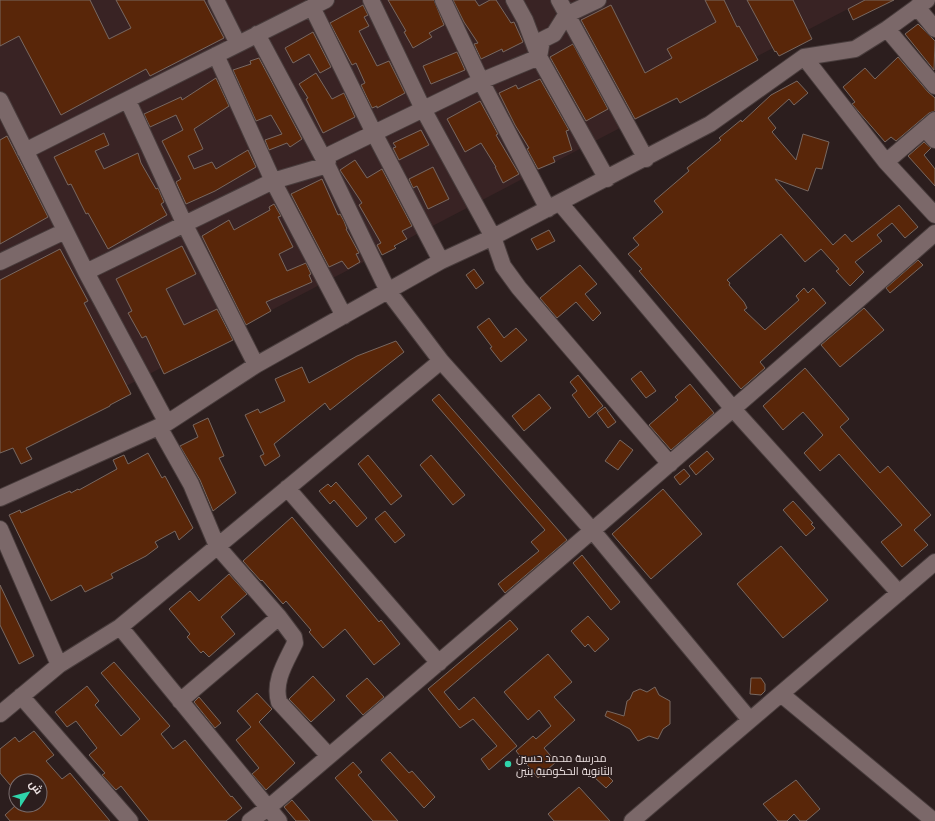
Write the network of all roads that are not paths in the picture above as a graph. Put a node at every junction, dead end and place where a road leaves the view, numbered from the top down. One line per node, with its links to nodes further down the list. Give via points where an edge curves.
1 (216, 0): 13 (street)
2 (371, 0): 21 (street)
3 (443, 0): 17 (street)
4 (514, 0): 15 (street, via 525,20)
5 (559, 0): 9 (street)
6 (598, 0): 9 (street)
7 (922, 3): 10 (street); 11 (street)
8 (319, 4): 12 (street); 23 (street)
9 (566, 15): 15 (street, via 554,34 542,40); 25 (street)
10 (887, 28): 16 (street, via 855,49); 18 (street)
11 (935, 29)
12 (257, 34): 13 (street); 27 (street)
13 (238, 44): 14 (street)
14 (216, 55): 20 (street); 29 (street)
15 (539, 57): 17 (street); 28 (street)
16 (804, 57): 25 (street, via 710,124); 26 (street)
17 (481, 81): 21 (street); 30 (street)
18 (935, 86)
19 (0, 100): 24 (street)
20 (128, 101): 24 (street); 32 (street)
21 (423, 109): 23 (street); 35 (street)
22 (932, 129): 26 (street)
23 (374, 133): 27 (street, via 329,155); 36 (street)
24 (25, 151): 33 (street)
25 (646, 159): 28 (street)
26 (886, 162): 31 (street)
27 (327, 165): 29 (street); 39 (street)
28 (607, 179): 30 (street)
29 (273, 181): 32 (street); 40 (street)
30 (554, 206): 35 (street); 43 (street)
31 (935, 215)
32 (185, 224): 38 (street); 42 (street)
33 (65, 231): 37 (street); 38 (street)
34 (935, 232): 43 (street)
35 (493, 237): 36 (street); 45 (street, via 503,266 519,288)
36 (441, 261): 39 (street)
37 (0, 262)
38 (86, 272): 44 (street)
39 (388, 291): 40 (street); 41 (street)
40 (344, 316): 42 (street)
41 (441, 361): 46 (street); 49 (street)
42 (256, 365): 44 (street)
43 (734, 410): 45 (street); 52 (street)
44 (163, 425): 47 (street); 50 (street)
45 (670, 464): 49 (street)
46 (287, 488): 50 (street); 55 (street)
47 (0, 498)
48 (0, 529): 56 (street)
49 (592, 530): 55 (street); 61 (street)
50 (217, 546): 53 (street); 54 (street)
51 (935, 562): 52 (street)
52 (899, 593): 57 (street)
53 (279, 617): 59 (street); 62 (street, via 294,637 295,643 277,682 279,702)
54 (120, 627): 56 (street); 59 (street)
55 (439, 663): 62 (street)
56 (59, 665): 58 (street)
57 (781, 694): 61 (street); 68 (street)
58 (22, 696): 60 (street); 64 (street)
59 (180, 701): 63 (street)
60 (0, 714)
61 (750, 720): 67 (street)
62 (329, 756): 63 (street)
63 (268, 808): 65 (street); 66 (street)
64 (130, 821)
65 (250, 821)
66 (280, 821)
67 (632, 821)
68 (934, 821)

